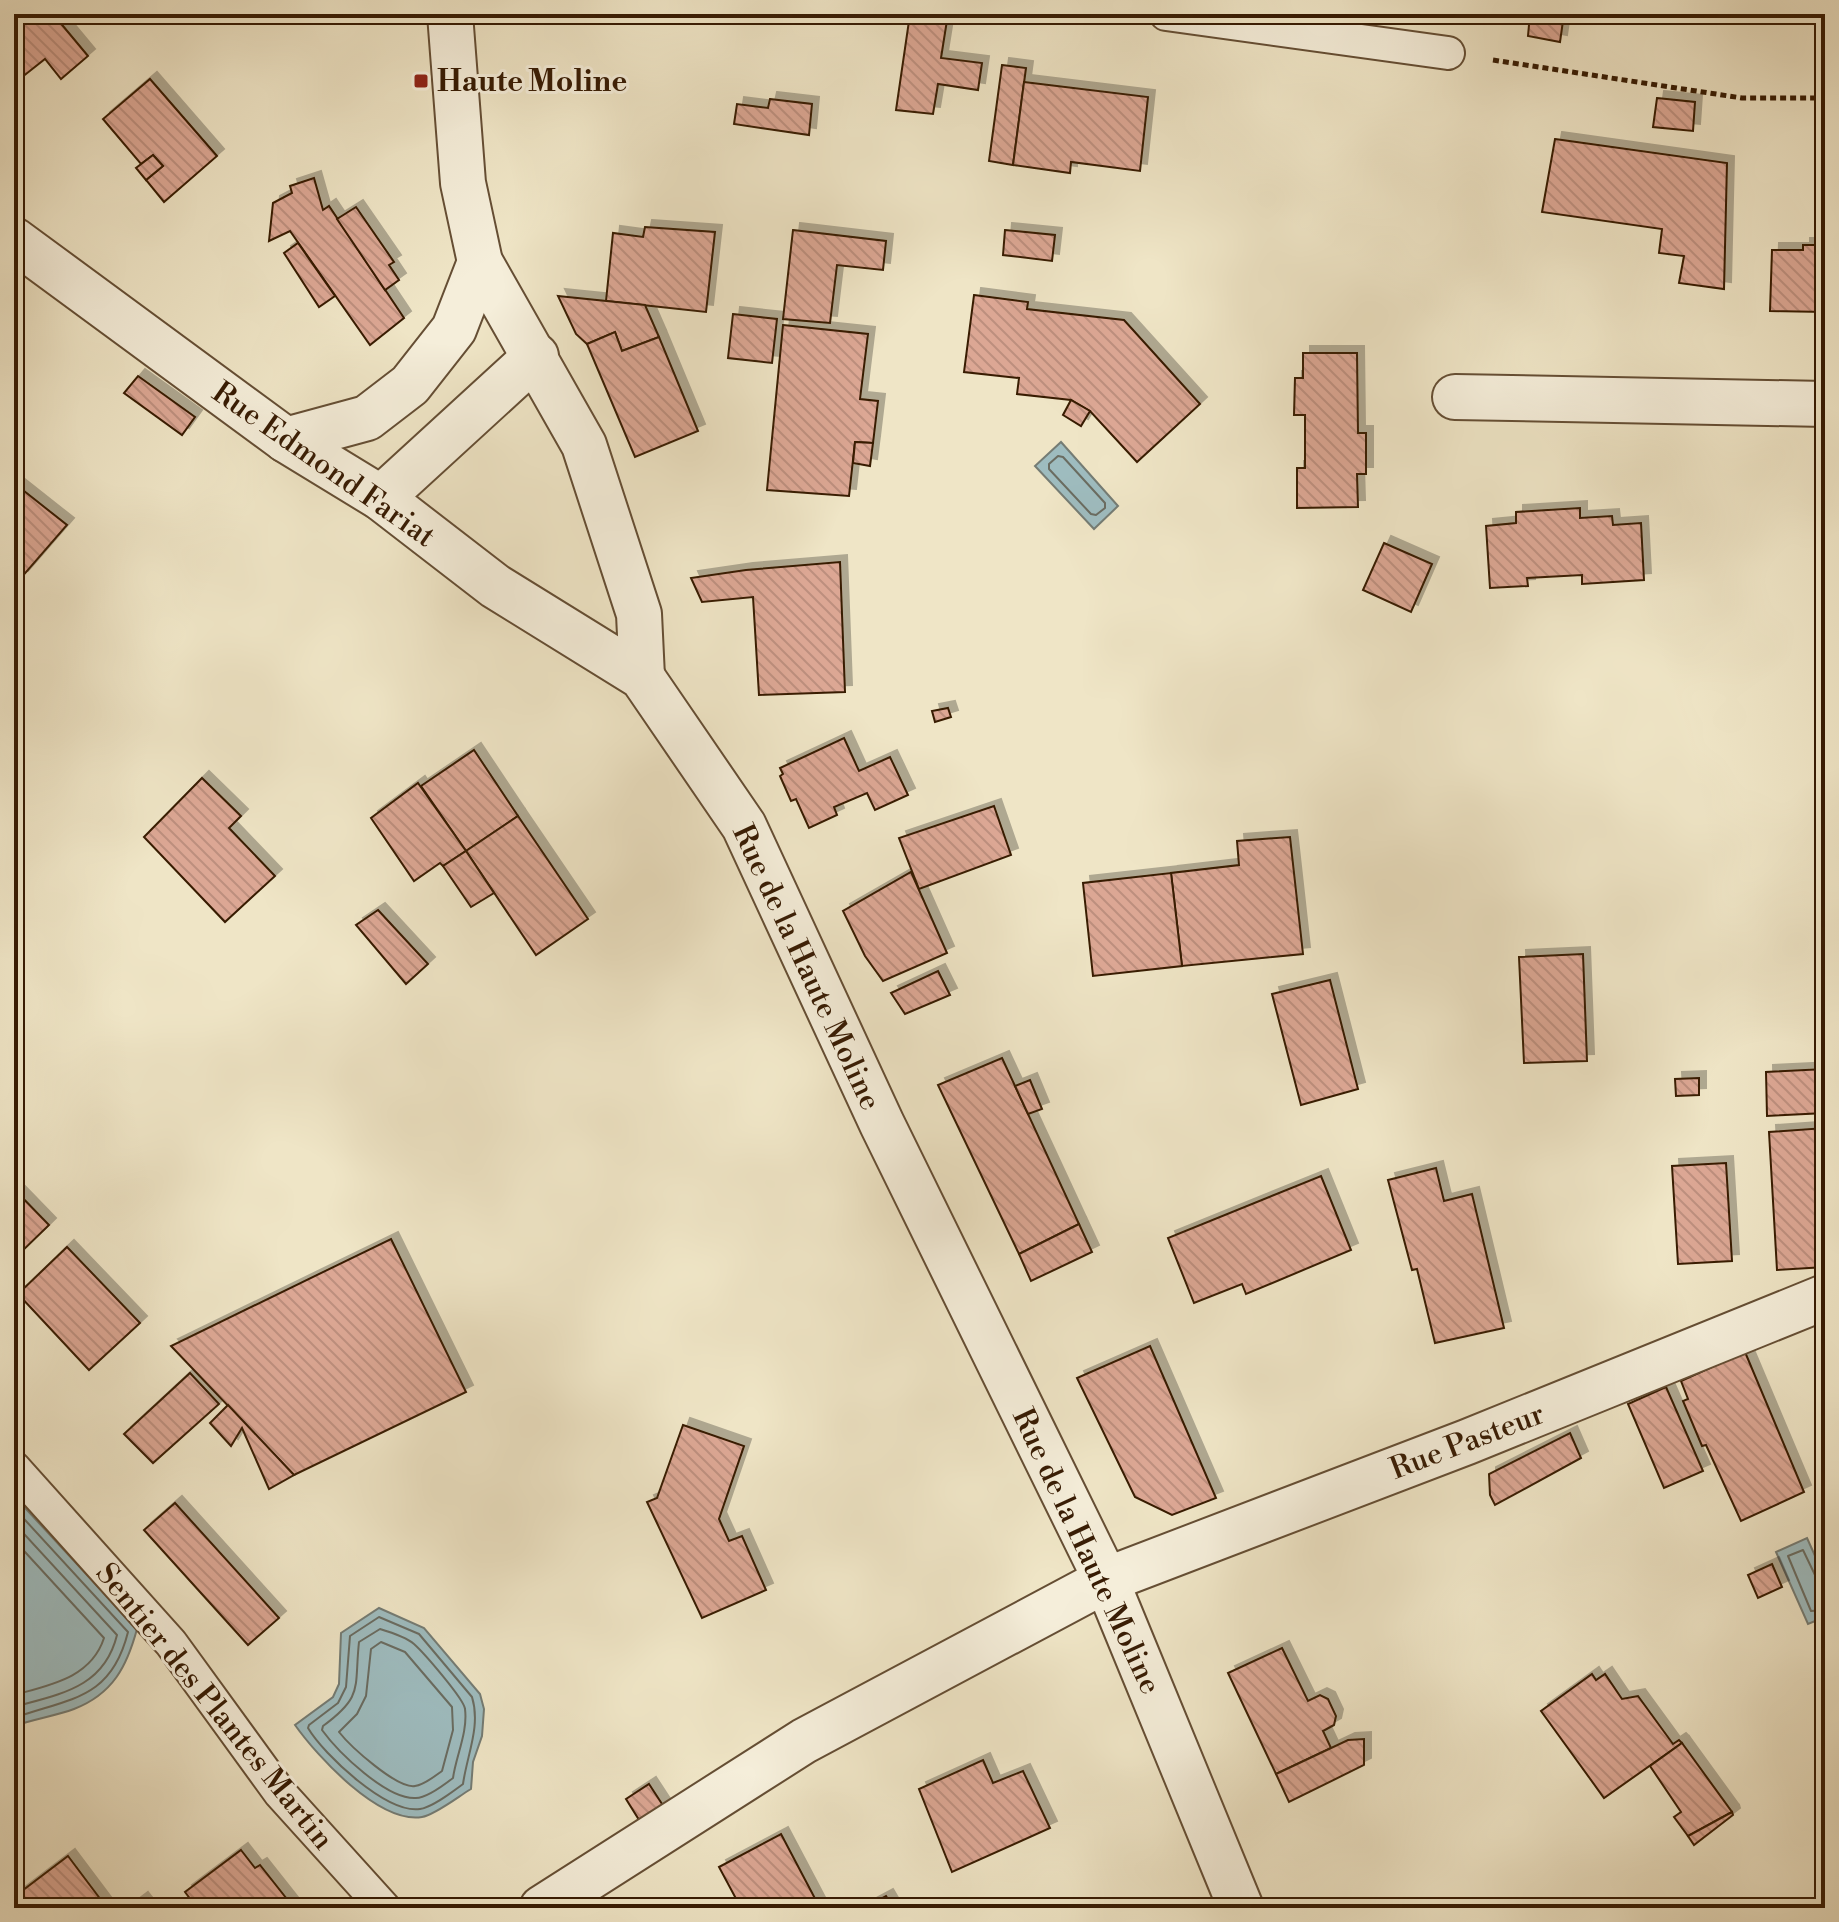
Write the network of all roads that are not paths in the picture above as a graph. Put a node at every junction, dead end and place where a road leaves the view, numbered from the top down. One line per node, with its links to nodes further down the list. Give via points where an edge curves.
1 (450, 14): 5 (street, via 463,183)
2 (1166, 14): 3 (lane)
3 (1448, 53)
4 (14, 240): 9 (street, Rue Edmond Fariat)
5 (480, 262): 6 (street); 9 (street, via 454,329 410,385 367,418)
6 (536, 356): 10 (street); 11 (street, via 584,445 639,614)
7 (1455, 397): 8 (street)
8 (1825, 404)
9 (286, 440): 10 (street, Rue Edmond Fariat)
10 (381, 498): 11 (street, Rue Edmond Fariat, via 495,586)
11 (642, 677): 14 (street, Rue de la Haute Moline, via 744,826 882,1124)
12 (1825, 1297): 14 (street, Rue Pasteur)
13 (14, 1468): 15 (lane, Sentier des Plantes Martin, via 171,1643 280,1793)
14 (1106, 1580): 16 (street, Rue Pasteur, via 804,1741); 17 (street, Rue de la Haute Moline)
15 (384, 1908)
16 (542, 1908)
17 (1241, 1908)

